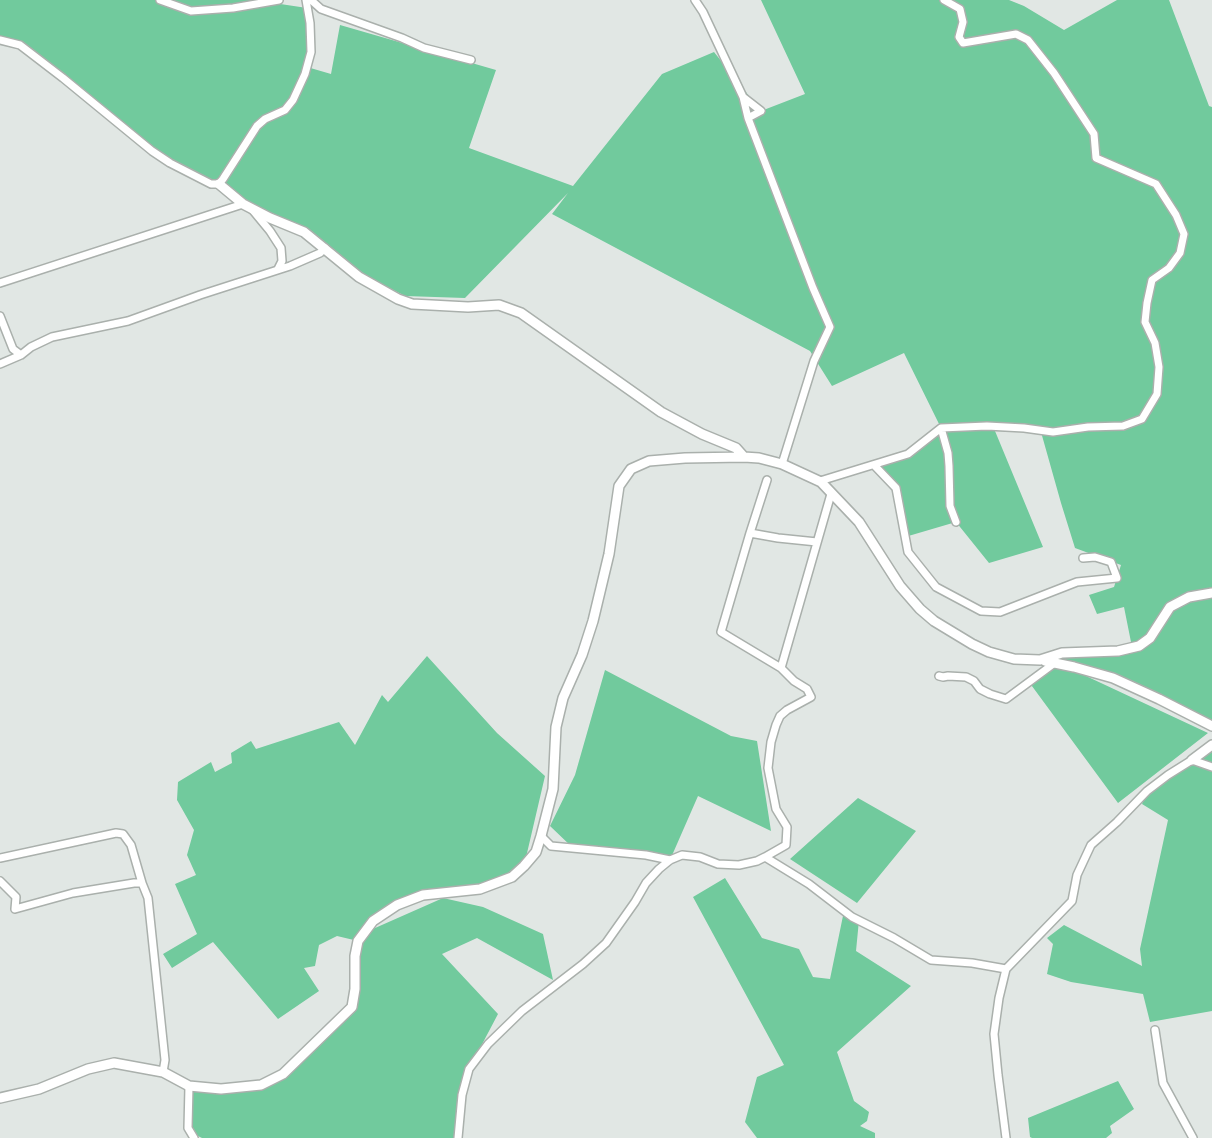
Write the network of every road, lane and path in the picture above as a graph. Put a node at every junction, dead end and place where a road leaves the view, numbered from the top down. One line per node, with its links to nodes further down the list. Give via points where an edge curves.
1 (160, 0): 2 (street, via 191,11)
2 (279, 0)
3 (308, 0): 7 (street, via 321,9 424,48); 10 (street, via 311,52 293,100 285,110 257,126)
4 (695, 0): 8 (street)
5 (944, 0): 18 (street, via 960,9 963,22 959,37 963,43 1016,34 1028,40 1094,134 1095,158 1156,184 1184,234 1180,253 1169,268 1152,280 1145,322 1155,343 1159,367 1157,394 1142,418 1123,426 1053,432 987,426)
6 (0, 40): 10 (street, via 20,45 170,163)
7 (471, 60)
8 (744, 97): 9 (street); 9 (street, via 761,111)
9 (748, 118): 20 (street, via 830,327 814,361)
10 (219, 184): 11 (street)
11 (247, 206): 12 (street, via 304,232); 13 (street, via 281,248); 14 (street)
12 (325, 248): 13 (street); 19 (street, via 359,278 412,304 499,305 521,313 662,412 736,448)
13 (278, 270): 16 (street, via 128,321 52,338)
14 (0, 283)
15 (0, 316): 16 (street, via 13,349)
16 (21, 356): 17 (street)
17 (0, 364)
18 (941, 428): 21 (street, via 908,454); 25 (street, via 948,453 950,506)
19 (744, 457): 20 (street); 38 (street, via 649,461 632,469 619,486 609,554 593,621 560,708 553,789)
20 (782, 464): 23 (street)
21 (874, 465): 23 (street); 28 (street, via 896,488 908,552 936,587 981,612 1000,612 1077,582 1117,578 1111,562)
22 (767, 480): 26 (street)
23 (820, 481): 24 (street)
24 (831, 494): 27 (street); 30 (street, via 859,522 900,586 934,621 989,652 1014,659)
25 (956, 522)
26 (750, 533): 27 (street); 32 (street, via 720,632)
27 (818, 542): 32 (street)
28 (1083, 558)
29 (1212, 593): 30 (street, via 1189,597 1170,607 1150,638 1139,646 1118,651 1062,653)
30 (1040, 660): 31 (street)
31 (1056, 662): 33 (street, via 1006,699 980,689 966,677); 34 (street, via 1113,678)
32 (781, 668): 41 (street, via 811,697 780,716 771,742 768,768 776,810 787,827 786,845)
33 (939, 676)
34 (1212, 726)
35 (1212, 745): 36 (street)
36 (1192, 760): 37 (street); 46 (street, via 1147,791 1091,845 1077,875 1072,902)
37 (1212, 767)
38 (541, 836): 39 (street); 40 (street)
39 (552, 846): 40 (street); 43 (street)
40 (536, 852): 49 (street, via 512,878 480,889 423,895 373,921 358,940 352,1007 283,1074 261,1085 221,1089)
41 (765, 856): 43 (street, via 739,865 682,855); 46 (street, via 852,917 931,960)
42 (0, 858): 45 (street, via 116,832 123,834 131,845)
43 (670, 860): 52 (street, via 646,883 606,943 488,1044 469,1069)
44 (0, 881): 45 (street, via 16,897 15,909 73,893)
45 (142, 883): 48 (street, via 148,898 165,1060)
46 (1006, 969): 53 (street, via 994,1034)
47 (1155, 1030): 54 (street, via 1162,1083)
48 (163, 1072): 49 (street); 50 (street, via 114,1063)
49 (189, 1086): 51 (street, via 188,1128)
50 (0, 1098)
51 (194, 1138)
52 (458, 1138)
53 (1006, 1138)
54 (1193, 1138)

